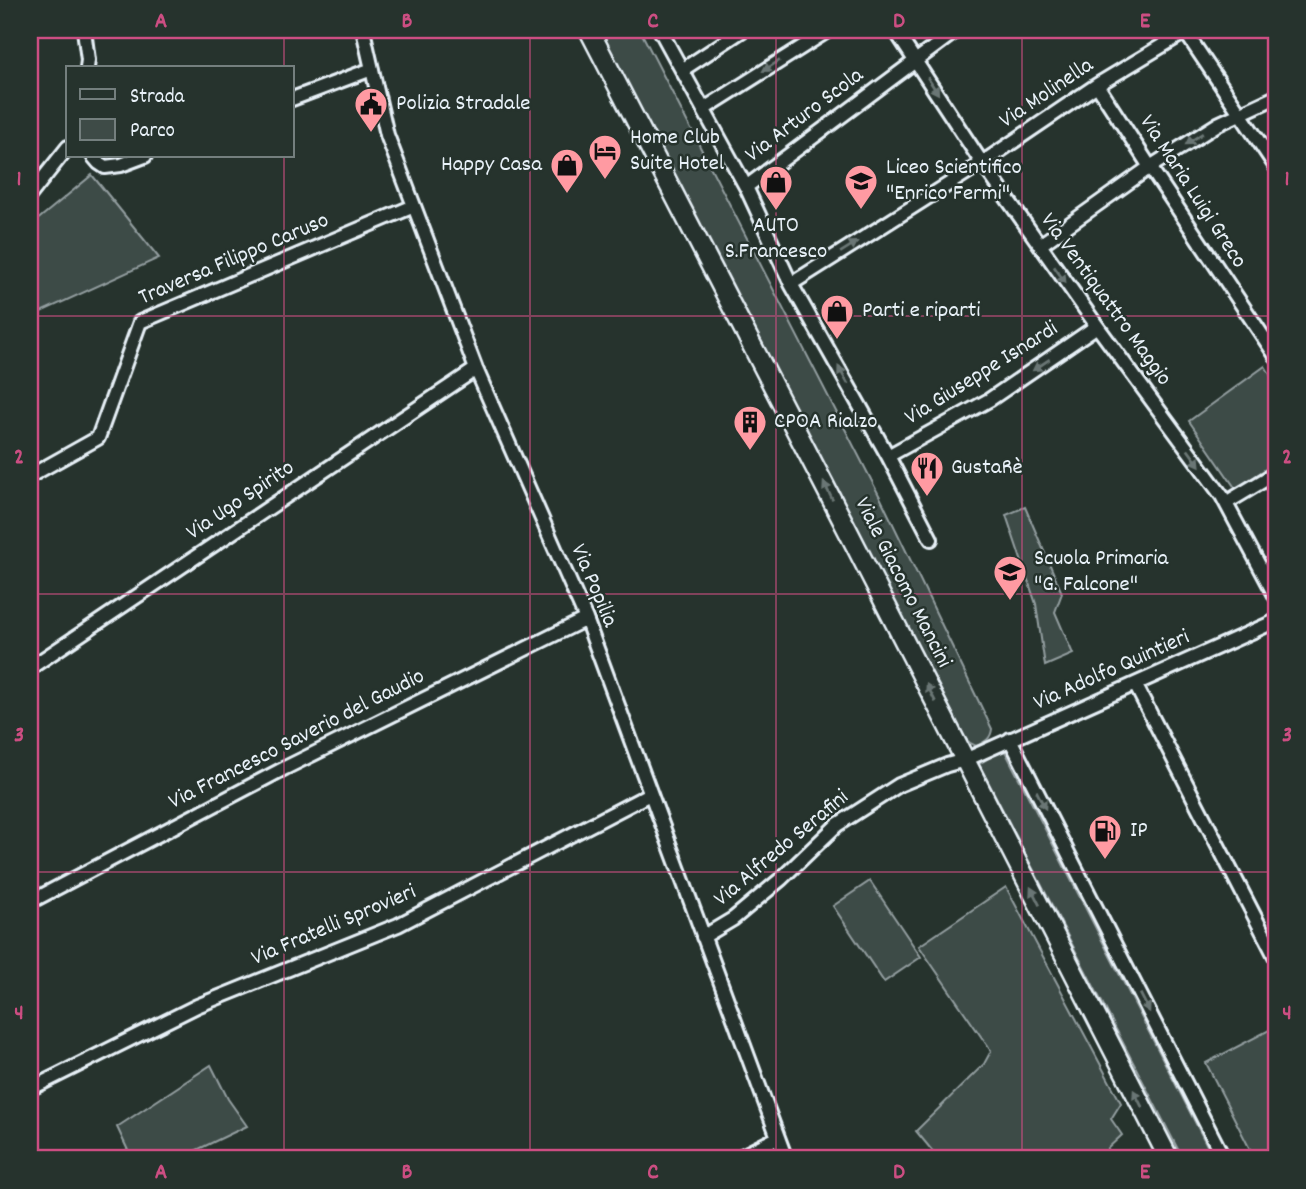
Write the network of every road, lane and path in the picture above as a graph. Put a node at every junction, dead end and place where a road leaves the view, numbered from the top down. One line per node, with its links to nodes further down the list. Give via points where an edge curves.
1 (84, 30): 11 (street)
2 (363, 30): 12 (street, Via Popilia)
3 (589, 30): 44 (street, Viale Giacomo Mancini, one-way to 3)
4 (660, 30): 13 (street)
5 (743, 30): 13 (street)
6 (829, 30): 17 (street, one-way to 17)
7 (895, 30): 10 (street, Via Ventiquattro Maggio)
8 (957, 30): 10 (street, Via Arturo Scola)
9 (1184, 31): 14 (street, Via Molinella); 18 (street)
10 (915, 60): 22 (street, Via Ventiquattro Maggio, one-way to 22); 25 (street, Via Arturo Scola)
11 (87, 66)
12 (372, 69): 16 (street); 27 (street, Via Popilia, via 387,135)
13 (682, 70): 17 (street)
14 (1097, 85): 22 (street, Via Molinella); 23 (street, Via Maria Luigi Greco)
15 (1276, 97): 18 (street)
16 (294, 98)
17 (704, 109): 25 (street)
18 (1239, 114): 23 (street, one-way to 23); 24 (street)
19 (66, 150): 26 (street)
20 (95, 158): 21 (street, via 104,167 112,167)
21 (139, 158)
22 (982, 163): 28 (street, Via Ventiquattro Maggio); 29 (street, Via Molinella, one-way to 22)
23 (1150, 167): 28 (street); 31 (street, Via Maria Luigi Greco)
24 (1276, 167)
25 (746, 187): 29 (street)
26 (30, 195)
27 (414, 206): 32 (street, Via Popilia); 35 (street, Traversa Filippo Caruso, via 140,322 98,438)
28 (1040, 245): 30 (street, Via Ventiquattro Maggio, one-way to 30)
29 (791, 284): 33 (street, one-way to 29)
30 (1097, 326): 33 (street, Via Giuseppe Isnardi, one-way to 33, via 989,400); 36 (street, Via Ventiquattro Maggio, one-way to 36)
31 (1276, 356)
32 (476, 369): 39 (street, Via Popilia); 41 (street, Via Ugo Spirito)
33 (888, 456): 37 (street)
34 (1276, 472): 36 (street)
35 (30, 476)
36 (1226, 503): 38 (street, Via Ventiquattro Maggio)
37 (931, 539)
38 (1276, 597)
39 (586, 619): 45 (street, Via Popilia); 46 (street, Via Francesco Saverio del Gaudio, via 285,768)
40 (1276, 621): 42 (street, Via Adolfo Quintieri)
41 (30, 668)
42 (1135, 684): 43 (street, Via Adolfo Quintieri); 48 (street)
43 (1010, 739): 44 (street, Via Adolfo Quintieri); 54 (street, one-way to 54)
44 (965, 760): 47 (street, Via Alfredo Serafini, via 899,785 837,825 781,879); 53 (street, Viale Giacomo Mancini, one-way to 44)
45 (650, 794): 47 (street, Via Popilia); 49 (street, Via Fratelli Sprovieri, via 398,925 197,1006)
46 (30, 902)
47 (703, 937): 50 (street, Via Popilia)
48 (1276, 958)
49 (30, 1089)
50 (777, 1138): 51 (street); 52 (street, Via Popilia)
51 (736, 1159)
52 (786, 1159)
53 (1170, 1159)
54 (1224, 1159)

